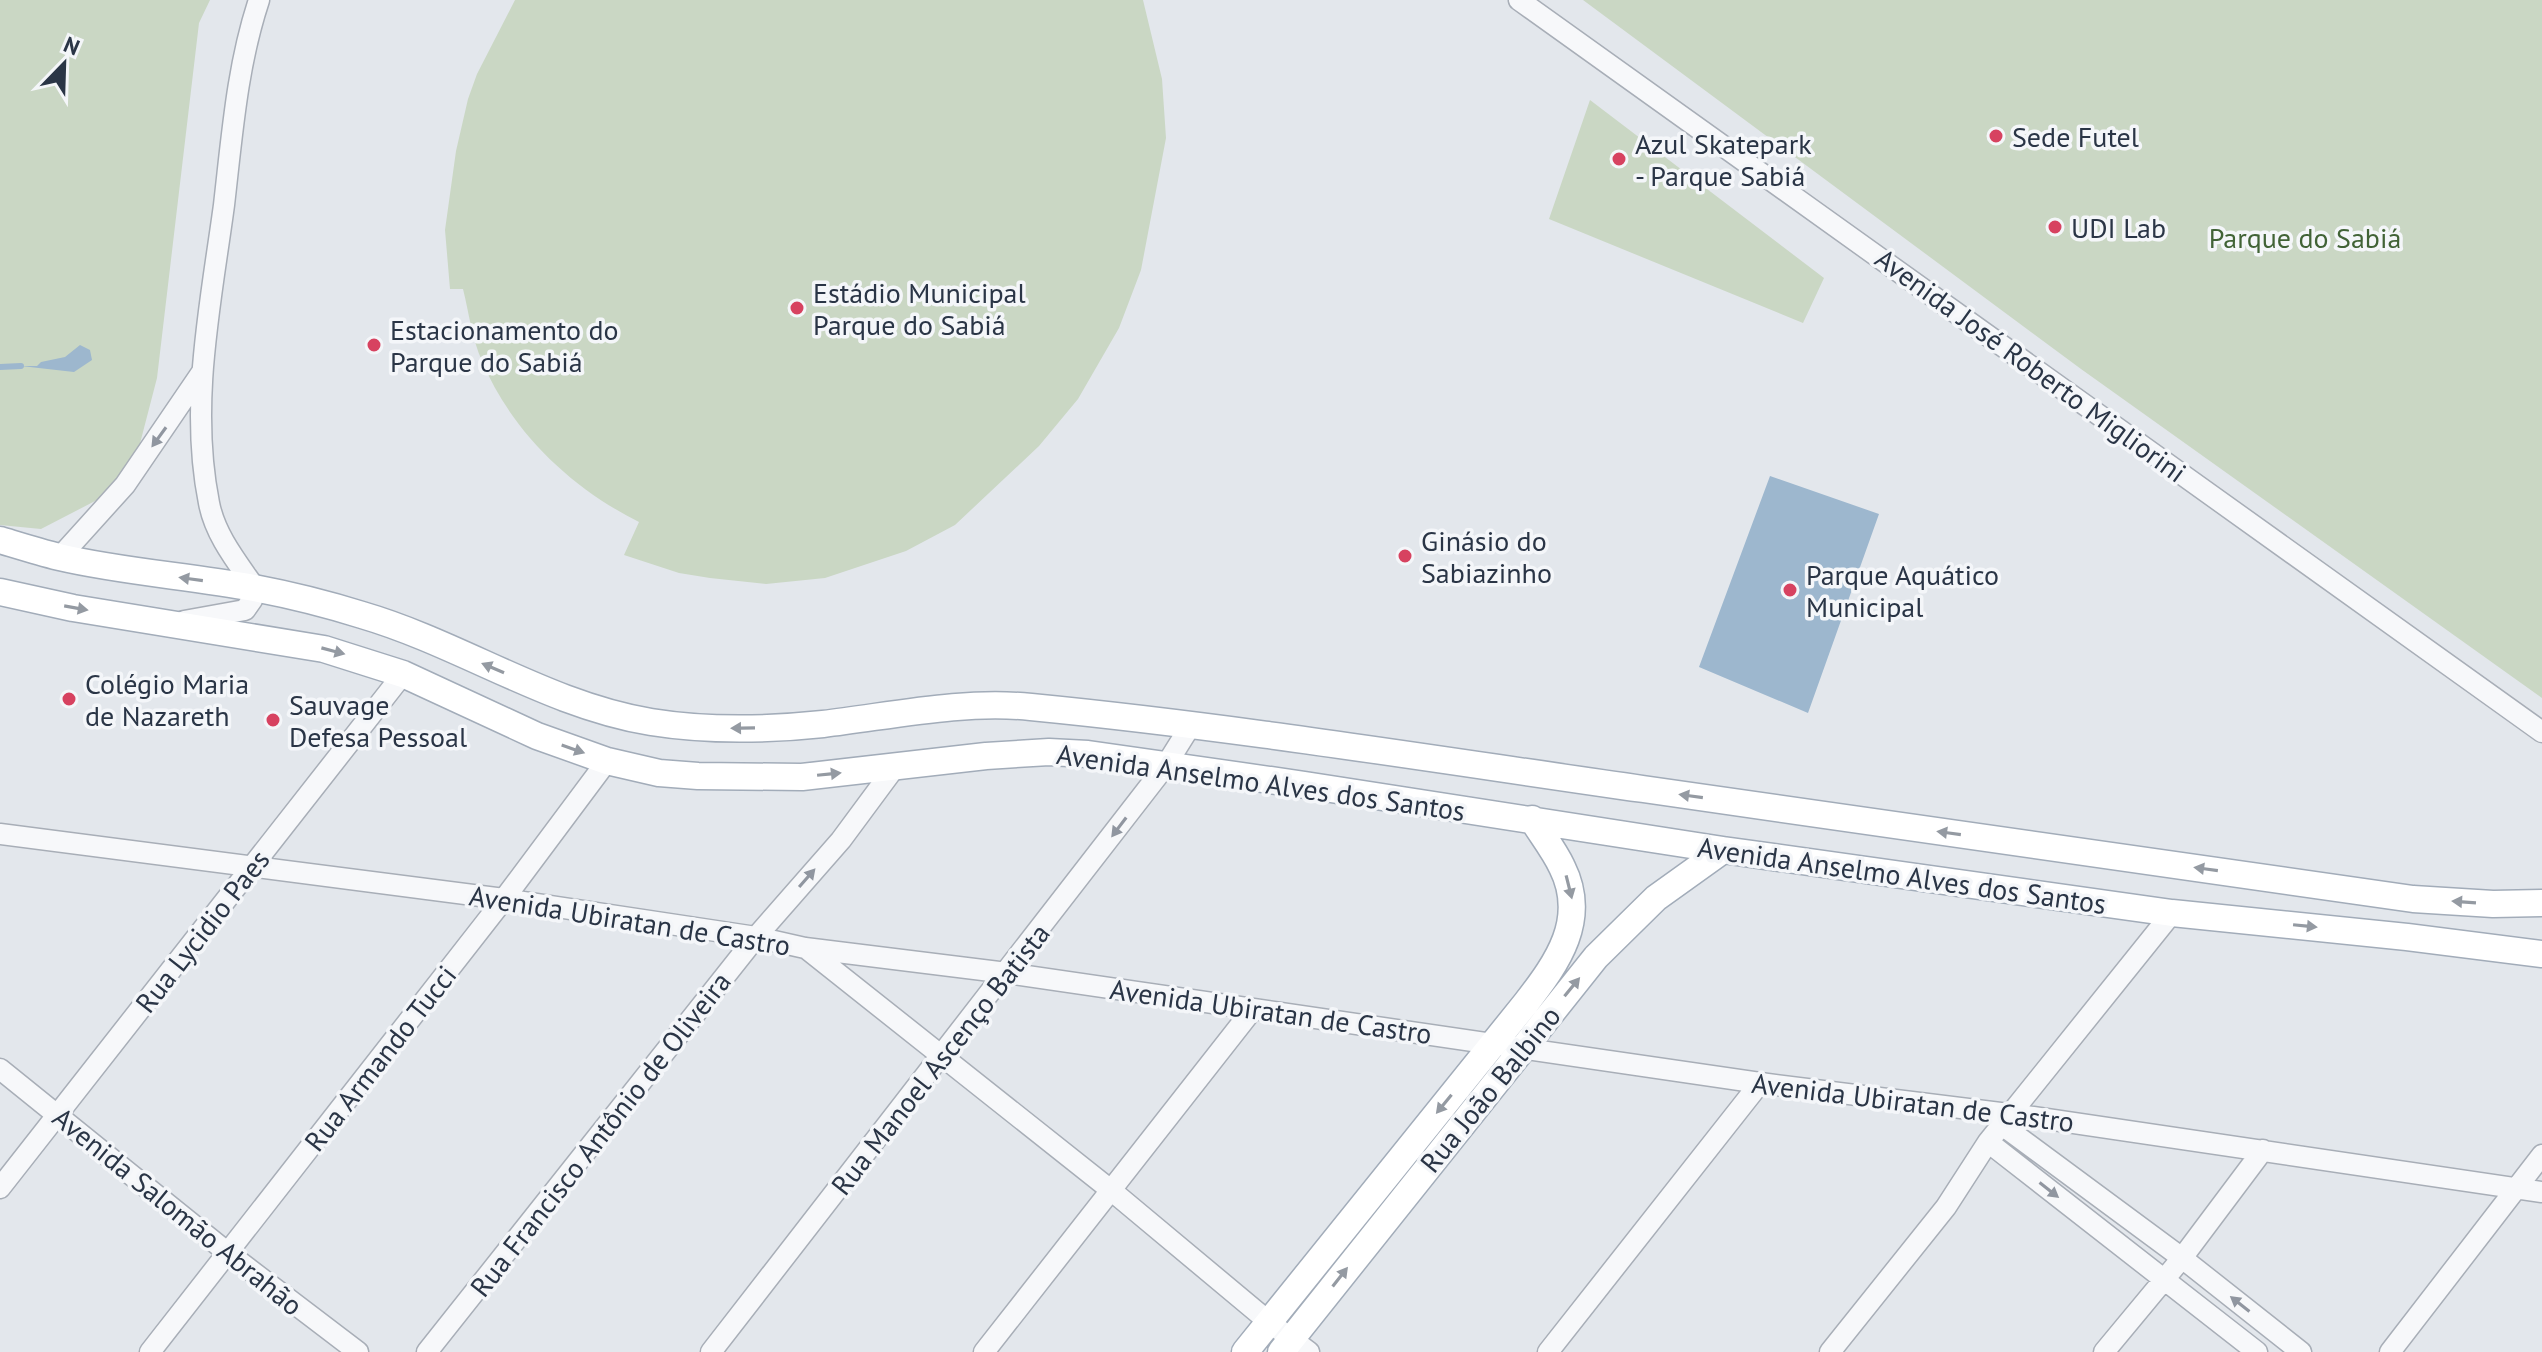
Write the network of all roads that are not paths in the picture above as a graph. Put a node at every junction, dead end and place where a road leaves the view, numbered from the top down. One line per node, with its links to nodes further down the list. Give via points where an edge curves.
1 (259, 0): 3 (street, via 240,76)
2 (1519, 0): 11 (street, Avenida José Roberto Migliorini)
3 (202, 372): 5 (street, one-way to 5, via 125,485); 6 (street, via 209,505 228,549)
4 (0, 540): 5 (main road, Avenida Anselmo Alves dos Santos)
5 (60, 557): 6 (main road, Avenida Anselmo Alves dos Santos, one-way to 5)
6 (255, 588): 8 (street, via 245,610); 10 (main road, Avenida Anselmo Alves dos Santos, one-way to 6, via 1007,705 818,725 695,727 650,721 606,713 553,694 378,619)
7 (0, 592): 8 (main road, Avenida Anselmo Alves dos Santos, one-way to 8)
8 (174, 622): 9 (main road, Avenida Anselmo Alves dos Santos, one-way to 9, via 324,649)
9 (403, 674): 12 (main road, Avenida Anselmo Alves dos Santos, one-way to 12, via 537,736); 18 (street, Rua Lycidio Paes)
10 (1191, 725): 13 (street, Rua Manoel Ascenço Batista); 20 (main road, Avenida Anselmo Alves dos Santos, one-way to 10)
11 (2542, 732)
12 (607, 761): 14 (main road, Avenida Anselmo Alves dos Santos, one-way to 14, via 659,773 750,778); 19 (street, Rua Armando Tucci)
13 (1166, 765): 14 (main road, Avenida Anselmo Alves dos Santos, via 1049,752); 15 (main road, Avenida Anselmo Alves dos Santos); 27 (street, Rua Manoel Ascenço Batista, one-way to 27)
14 (895, 767): 23 (street, Rua Francisco Antônio de Oliveira, one-way to 14, via 841,840)
15 (1532, 819): 17 (main road, Avenida Anselmo Alves dos Santos); 29 (main road, Rua João Balbino, one-way to 29, via 1569,882 1573,916 1558,960)
16 (0, 835): 18 (street, Avenida Ubiratan de Castro)
17 (1723, 850): 22 (main road, Avenida Anselmo Alves dos Santos); 30 (main road, Rua João Balbino, one-way to 17, via 1627,924)
18 (253, 867): 19 (street, Avenida Ubiratan de Castro); 34 (street, Rua Lycidio Paes)
19 (504, 899): 23 (street, Avenida Ubiratan de Castro); 43 (street, Rua Armando Tucci)
20 (2413, 899): 21 (main road, Avenida Anselmo Alves dos Santos, one-way to 20); 24 (main road, via 2403,915)
21 (2542, 903)
22 (2172, 913): 24 (main road, Avenida Anselmo Alves dos Santos, one-way to 24); 35 (street)
23 (756, 937): 25 (street, Avenida Ubiratan de Castro); 50 (street, Rua Francisco Antônio de Oliveira)
24 (2407, 937): 26 (main road, Avenida Anselmo Alves dos Santos)
25 (805, 948): 27 (street, Avenida Ubiratan de Castro); 31 (street)
26 (2542, 954)
27 (1007, 973): 28 (street, Avenida Ubiratan de Castro); 31 (street, Rua Manoel Ascenço Batista)
28 (1253, 1009): 29 (street, Avenida Ubiratan de Castro); 41 (street)
29 (1494, 1043): 30 (street, Avenida Ubiratan de Castro); 46 (main road, Rua João Balbino, one-way to 46)
30 (1525, 1047): 33 (street, Avenida Ubiratan de Castro); 47 (main road, Rua João Balbino, one-way to 30)
31 (942, 1055): 41 (street); 51 (street, Rua Manoel Ascenço Batista)
32 (0, 1069): 34 (street, Avenida Salomão Abrahão)
33 (1760, 1083): 35 (street, Avenida Ubiratan de Castro); 54 (street)
34 (58, 1115): 39 (street, Rua Lycidio Paes); 43 (street, Avenida Salomão Abrahão)
35 (2007, 1120): 36 (street); 37 (street, Avenida Ubiratan de Castro); 44 (street)
36 (1988, 1142): 45 (street, one-way to 45); 55 (street, via 1946,1207)
37 (2263, 1150): 40 (street, Avenida Ubiratan de Castro); 44 (street)
38 (2542, 1155): 40 (street)
39 (0, 1188)
40 (2517, 1188): 42 (street, Avenida Ubiratan de Castro); 59 (street)
41 (1112, 1191): 46 (street); 52 (street)
42 (2542, 1192)
43 (228, 1253): 48 (street, Rua Armando Tucci); 49 (street, Avenida Salomão Abrahão)
44 (2182, 1258): 45 (street); 58 (street, one-way to 44)
45 (2162, 1279): 56 (street); 57 (street)
46 (1269, 1322): 47 (street); 53 (main road, Rua João Balbino)
47 (1294, 1347)
48 (150, 1352)
49 (358, 1352)
50 (427, 1352)
51 (711, 1352)
52 (984, 1352)
53 (1245, 1352)
54 (1548, 1352)
55 (1830, 1352)
56 (2104, 1352)
57 (2257, 1352)
58 (2301, 1352)
59 (2390, 1352)

